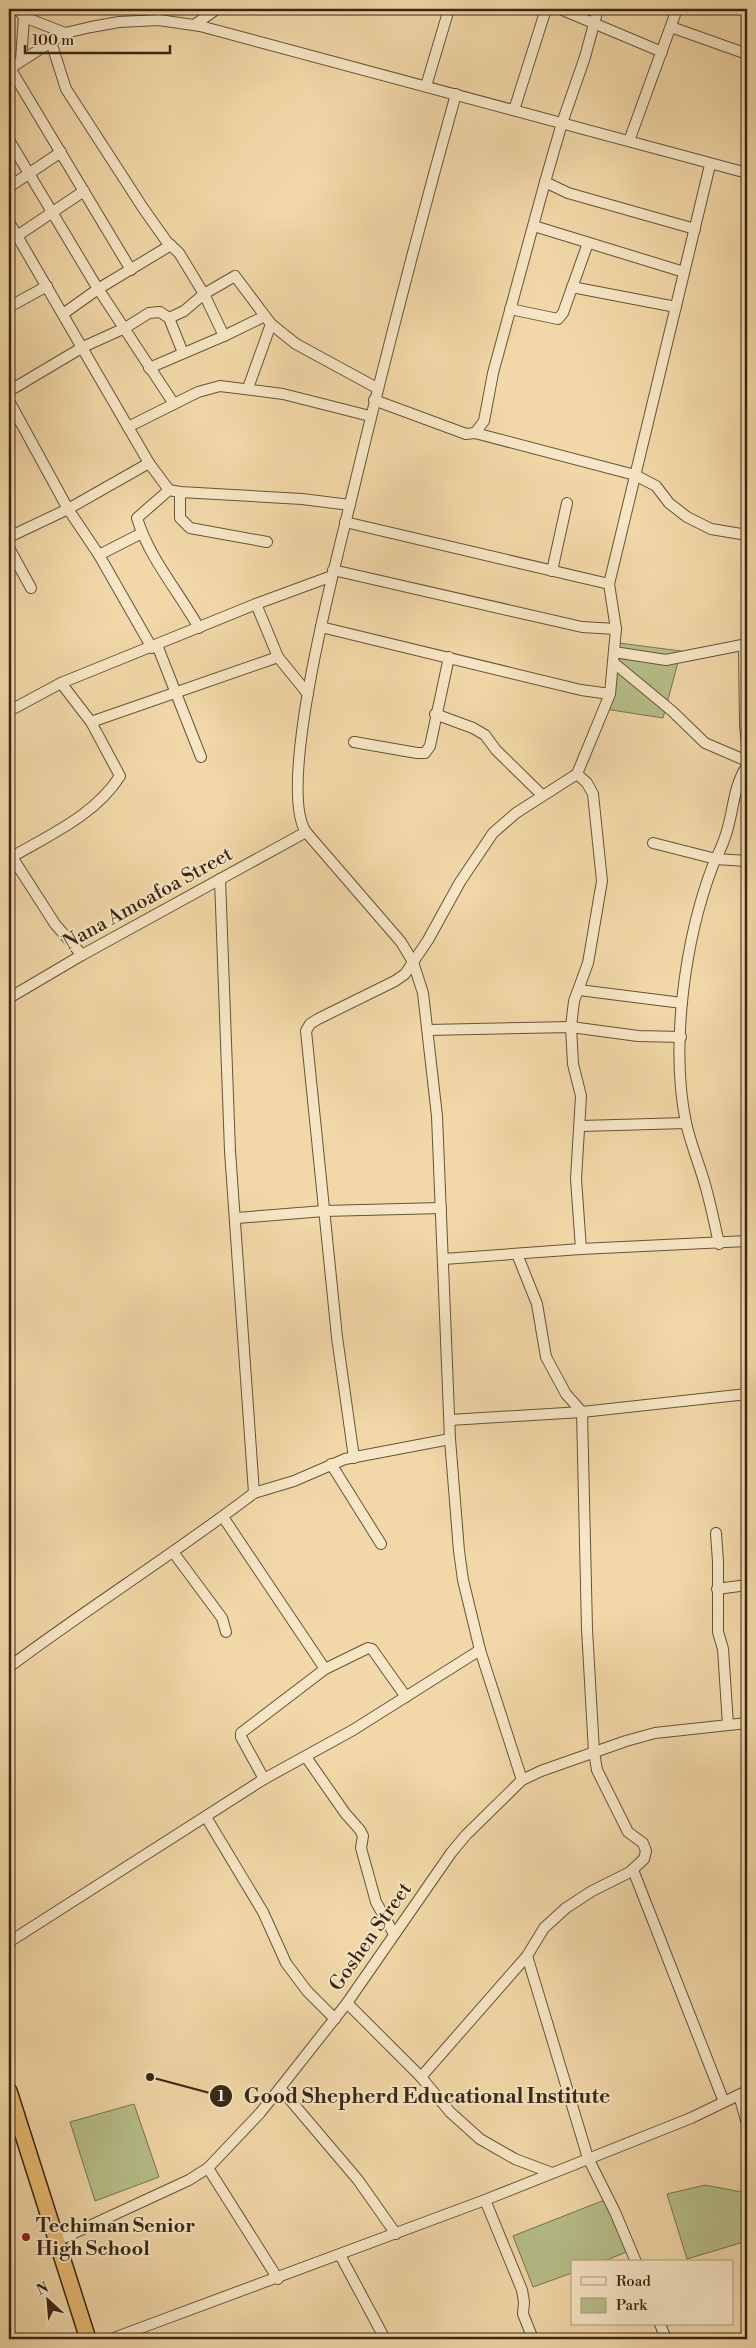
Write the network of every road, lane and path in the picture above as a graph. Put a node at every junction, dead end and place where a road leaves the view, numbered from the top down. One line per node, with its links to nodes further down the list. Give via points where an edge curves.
1 (154, 9): 9 (street)
2 (217, 9): 11 (street)
3 (450, 9): 19 (street)
4 (546, 9): 21 (street)
5 (560, 9): 10 (street)
6 (598, 9): 10 (street)
7 (677, 9): 12 (street)
8 (21, 13): 13 (street); 17 (street)
9 (159, 20): 11 (street); 13 (street, via 119,22)
10 (594, 23): 15 (street); 22 (street)
11 (194, 25): 19 (street)
12 (671, 27): 15 (street); 16 (street)
13 (65, 33): 14 (street)
14 (51, 42): 17 (street); 38 (street, via 66,89 143,208)
15 (662, 52): 24 (street)
16 (747, 54)
17 (21, 60): 18 (street)
18 (9, 69): 25 (street)
19 (426, 86): 20 (street)
20 (456, 94): 21 (street); 57 (street)
21 (514, 110): 22 (street)
22 (562, 123): 24 (street); 29 (street)
23 (9, 140): 28 (street)
24 (629, 141): 26 (street)
25 (61, 152): 28 (street); 31 (street)
26 (710, 165): 27 (street); 35 (street)
27 (747, 173)
28 (29, 174): 30 (street); 32 (street)
29 (545, 182): 34 (street); 35 (street, via 568,193)
30 (9, 187)
31 (84, 191): 32 (street); 39 (street)
32 (52, 213): 36 (street); 43 (street)
33 (9, 222): 36 (street)
34 (534, 226): 37 (street); 47 (street)
35 (695, 229): 40 (street)
36 (17, 236): 41 (street)
37 (588, 243): 40 (street); 42 (street)
38 (171, 245): 39 (street); 44 (street)
39 (132, 270): 43 (street)
40 (684, 272): 46 (street)
41 (47, 286): 45 (street); 48 (street)
42 (572, 287): 46 (street); 47 (street, via 563,314 558,318)
43 (98, 289): 48 (street); 51 (street)
44 (204, 294): 49 (street, via 184,311); 50 (street, via 235,276); 52 (street)
45 (9, 306)
46 (676, 306): 66 (street)
47 (510, 309): 64 (street, via 484,421)
48 (63, 314): 53 (street)
49 (169, 318): 51 (street, via 154,311); 54 (street)
50 (268, 320): 52 (street); 56 (street); 57 (street, via 296,344)
51 (125, 328): 53 (street); 55 (street)
52 (224, 336): 54 (street)
53 (83, 347): 58 (street); 63 (street)
54 (183, 353): 55 (street)
55 (149, 368): 61 (street)
56 (248, 388): 61 (street, via 220,386); 62 (street)
57 (377, 388): 60 (street)
58 (9, 391)
59 (9, 400): 71 (street)
60 (374, 400): 62 (street); 64 (street, via 466,434)
61 (174, 404): 63 (street)
62 (370, 416): 70 (street)
63 (128, 427): 65 (street)
64 (476, 433): 66 (street)
65 (149, 463): 67 (street); 71 (street)
66 (635, 475): 74 (street, via 656,486 669,503 687,517 711,529); 81 (street)
67 (169, 490): 68 (street); 73 (street, via 137,518)
68 (180, 492): 70 (street); 76 (street, via 180,518 190,528)
69 (567, 503): 79 (street)
70 (350, 505): 72 (street)
71 (68, 509): 75 (street); 78 (street)
72 (345, 522): 79 (street); 80 (street)
73 (142, 533): 78 (street); 85 (street)
74 (747, 535)
75 (9, 537)
76 (267, 542)
77 (9, 548): 82 (street)
78 (99, 555): 88 (street)
79 (552, 571): 81 (street)
80 (332, 573): 83 (street); 84 (street); 86 (street, via 582,627)
81 (609, 584): 86 (street)
82 (31, 588)
83 (256, 604): 85 (street); 89 (street)
84 (321, 627): 90 (street); 94 (street)
85 (199, 628): 88 (street)
86 (616, 629): 91 (street)
87 (746, 644): 91 (street, via 666,660); 100 (street)
88 (154, 647): 92 (street); 93 (street)
89 (278, 656): 93 (street); 94 (street)
90 (449, 657): 95 (street, via 581,690); 97 (street)
91 (614, 658): 95 (street); 102 (street, via 705,742)
92 (61, 683): 96 (street); 98 (street)
93 (174, 692): 98 (street); 101 (street)
94 (308, 694): 106 (street, via 300,747 298,803 300,824)
95 (610, 694): 104 (street)
96 (9, 711)
97 (435, 714): 99 (street, via 426,753); 105 (street, via 485,735)
98 (90, 722): 108 (street, via 120,776 99,803)
99 (354, 742)
100 (747, 743)
101 (201, 757)
102 (747, 761)
103 (747, 766): 109 (street, via 739,777 728,828)
104 (577, 774): 105 (street); 114 (street, via 593,794 602,881 595,930)
105 (542, 795): 113 (street, via 493,833)
106 (306, 832): 111 (street, Nana Amoafoa Street); 113 (street, via 401,942)
107 (653, 843): 109 (street)
108 (10, 856): 112 (street, via 55,924)
109 (716, 859): 110 (street); 116 (street, via 687,960)
110 (747, 861)
111 (220, 878): 112 (street, Nana Amoafoa Street); 124 (street, via 230,1150)
112 (82, 955): 115 (street, Nana Amoafoa Street)
113 (413, 962): 118 (street, via 423,993); 123 (street, via 395,981 318,1019 306,1031)
114 (579, 990): 116 (street); 117 (street, via 574,1001)
115 (9, 998)
116 (682, 1004): 119 (street)
117 (571, 1027): 118 (street); 119 (street, via 638,1036); 121 (street, via 573,1064 581,1096)
118 (428, 1030): 122 (street, via 437,1116)
119 (681, 1037): 120 (street)
120 (686, 1123): 121 (street); 126 (street)
121 (581, 1126): 127 (street, via 576,1195)
122 (441, 1208): 123 (street); 129 (street)
123 (324, 1211): 124 (street); 134 (street)
124 (237, 1218): 136 (street)
125 (747, 1241): 126 (street)
126 (719, 1244): 127 (street)
127 (581, 1249): 128 (street)
128 (517, 1254): 129 (street); 131 (street, via 537,1304 546,1357 566,1394)
129 (444, 1259): 132 (street)
130 (747, 1394): 131 (street)
131 (582, 1412): 132 (street); 150 (street, via 587,1629)
132 (450, 1420): 133 (street)
133 (450, 1439): 134 (street); 144 (street, via 460,1560)
134 (354, 1458): 135 (street)
135 (331, 1464): 136 (street); 139 (street)
136 (254, 1493): 137 (street)
137 (223, 1517): 140 (street); 146 (street)
138 (716, 1532): 142 (street)
139 (381, 1544)
140 (173, 1552): 143 (street, via 222,1618); 145 (street)
141 (747, 1585): 142 (street)
142 (717, 1589): 149 (street)
143 (226, 1632)
144 (480, 1650): 147 (street); 153 (street)
145 (9, 1667)
146 (325, 1669): 147 (street, via 372,1648); 152 (street, via 241,1733)
147 (406, 1697): 151 (street)
148 (747, 1723): 149 (street, Goshen Street)
149 (728, 1725): 150 (street, Goshen Street, via 655,1733)
150 (594, 1752): 153 (street, Goshen Street); 155 (street, via 597,1770 628,1832 643,1843 646,1850)
151 (306, 1757): 152 (street); 156 (street, via 363,1836 361,1848 376,1902)
152 (264, 1779): 154 (street)
153 (522, 1780): 156 (street, Goshen Street, via 451,1853)
154 (206, 1816): 157 (street); 160 (street, via 262,1912 286,1963 307,1992)
155 (634, 1870): 158 (street, via 566,1908 544,1928); 165 (street)
156 (394, 1934): 159 (street, Goshen Street)
157 (9, 1942)
158 (527, 1956): 161 (street); 167 (street)
159 (347, 2003): 160 (street, Goshen Street); 161 (street)
160 (335, 2019): 162 (street, Goshen Street)
161 (421, 2077): 169 (street, via 450,2112 480,2139 515,2159)
162 (280, 2088): 168 (street, Goshen Street); 171 (street, via 358,2180)
163 (9, 2091): 172 (highway)
164 (743, 2093): 165 (street); 166 (street)
165 (724, 2102): 167 (street)
166 (747, 2124)
167 (588, 2158): 169 (street); 174 (street)
168 (208, 2168): 172 (street, Goshen Street, via 190,2180); 175 (street)
169 (552, 2173): 170 (street)
170 (485, 2200): 171 (street); 180 (street, via 522,2290 523,2314)
171 (396, 2234): 173 (street)
172 (57, 2242): 177 (highway)
173 (340, 2255): 175 (street); 179 (street)
174 (635, 2260)
175 (278, 2278): 178 (street)
176 (661, 2326): 181 (street)
177 (88, 2339)
178 (111, 2339)
179 (385, 2339)
180 (533, 2339)
181 (666, 2339)

